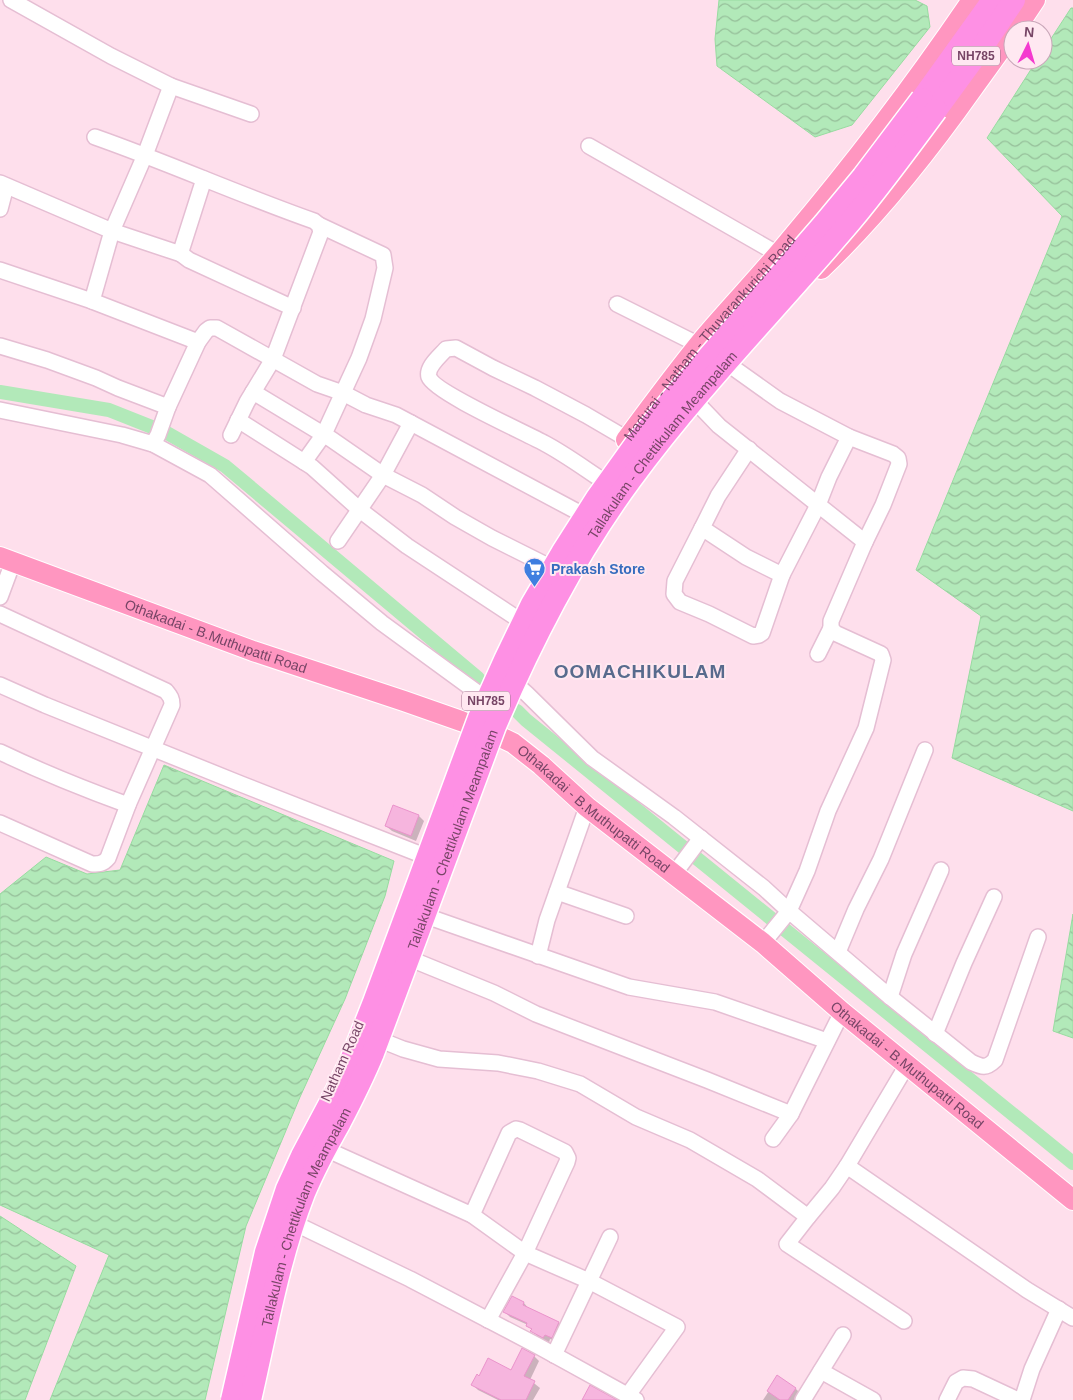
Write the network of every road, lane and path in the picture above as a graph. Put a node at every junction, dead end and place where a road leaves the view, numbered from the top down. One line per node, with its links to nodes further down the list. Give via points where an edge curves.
1 (11, 0): 8 (street)
2 (972, 0): 20 (main road, Madurai - Natham - Thuvarankurichi Road, via 874,135)
3 (993, 0): 9 (highway, Tallakulam - Chettikulam Meampalam / NH785)
4 (1014, 0): 9 (highway, Tallakulam - Chettikulam Meampalam / NH785, via 985,43)
5 (1035, 0): 6 (main road, Madurai - Natham - Thuvarankurichi Road)
6 (1021, 20)
7 (1003, 46): 29 (main road, Madurai - Natham - Thuvarankurichi Road, via 886,202 776,311)
8 (171, 86): 10 (street); 13 (street)
9 (929, 105): 110 (highway, Tallakulam - Chettikulam Meampalam / NH785, bridge, via 635,445 597,498 528,612 479,718 350,1063 287,1189 266,1252); 111 (highway, Tallakulam - Chettikulam Meampalam / NH785, bridge, via 850,222 673,425 642,466 589,542 550,608 495,726 373,1053 296,1215)
10 (251, 114)
11 (95, 137): 13 (street)
12 (589, 146): 20 (street)
13 (145, 155): 14 (street); 18 (street)
14 (204, 179): 17 (street); 19 (street)
15 (3, 185): 16 (street); 18 (street)
16 (0, 209)
17 (319, 225): 24 (street, via 321,232); 31 (street, via 384,255 373,319)
18 (112, 232): 19 (street); 22 (street)
19 (182, 254): 24 (street)
20 (778, 254): 26 (main road, Madurai - Natham - Thuvarankurichi Road)
21 (0, 270): 22 (street)
22 (92, 301): 25 (street)
23 (616, 304): 26 (street)
24 (293, 308): 28 (street)
25 (198, 342): 28 (street, via 210,328 217,328); 34 (street)
26 (699, 345): 41 (main road, Madurai - Natham - Thuvarankurichi Road)
27 (0, 346): 34 (street, via 96,378)
28 (274, 359): 30 (street); 31 (street, via 317,384)
29 (728, 364): 32 (main road, Madurai - Natham - Thuvarankurichi Road); 39 (street, via 780,401)
30 (253, 392): 35 (street); 37 (street)
31 (343, 393): 36 (street); 37 (street)
32 (696, 402): 42 (street); 61 (main road, Madurai - Natham - Thuvarankurichi Road, via 652,456 597,535 546,623)
33 (0, 410): 40 (street)
34 (166, 413): 40 (street)
35 (238, 420): 38 (street); 43 (street)
36 (411, 423): 44 (street); 48 (street)
37 (324, 434): 43 (street); 44 (street)
38 (231, 435)
39 (849, 437): 46 (street, via 828,477); 51 (street, via 893,454 899,464)
40 (155, 439): 62 (street, via 210,476 382,623)
41 (627, 439): 45 (main road, Madurai - Natham - Thuvarankurichi Road); 45 (street, via 456,348 446,349 430,369 428,375 432,382 460,400 546,443)
42 (749, 448): 46 (street); 49 (street)
43 (304, 462): 47 (street)
44 (383, 475): 47 (street); 53 (street)
45 (599, 478): 48 (main road, Madurai - Natham - Thuvarankurichi Road)
46 (818, 505): 51 (street); 54 (street)
47 (360, 510): 50 (street); 57 (street, via 407,546)
48 (576, 511): 53 (main road, Madurai - Natham - Thuvarankurichi Road)
49 (702, 528): 54 (street); 54 (street, via 675,581 674,594 680,602 753,636 759,635)
50 (338, 541)
51 (865, 542): 58 (street, via 831,621)
52 (6, 560): 55 (street); 63 (main road, Othakadai - B.Muthupatti Road, via 252,651)
53 (546, 565): 57 (main road, Madurai - Natham - Thuvarankurichi Road)
54 (782, 576)
55 (0, 597)
56 (0, 614): 65 (street, via 166,691 172,705)
57 (518, 620): 62 (main road, Madurai - Natham - Thuvarankurichi Road)
58 (831, 628): 59 (street); 79 (street, via 835,633 881,654 882,666 866,728 828,812 807,872)
59 (818, 654)
60 (0, 685): 65 (street)
61 (517, 685): 64 (main road, Madurai - Natham - Thuvarankurichi Road); 71 (street, via 592,758 674,817)
62 (482, 696): 63 (main road, Madurai - Natham - Thuvarankurichi Road)
63 (470, 725): 64 (main road, Othakadai - B.Muthupatti Road); 72 (main road, Natham Road)
64 (496, 735): 69 (main road, Othakadai - B.Muthupatti Road, via 535,760); 78 (main road, Natham Road)
65 (153, 748): 68 (street); 72 (street)
66 (925, 750): 81 (street, via 881,859)
67 (0, 752): 68 (street, via 90,792)
68 (128, 805): 70 (street, via 108,858 99,864 92,864)
69 (587, 806): 74 (main road, Othakadai - B.Muthupatti Road); 75 (street)
70 (0, 823)
71 (694, 847): 74 (street); 79 (street, via 764,888)
72 (422, 854): 109 (main road, Natham Road, via 349,1051 277,1198 259,1258)
73 (941, 870): 84 (street, via 904,954)
74 (674, 874): 79 (main road, Othakadai - B.Muthupatti Road)
75 (557, 892): 77 (street); 82 (street)
76 (994, 896): 86 (street)
77 (626, 916)
78 (429, 917): 82 (street); 83 (main road, Natham Road)
79 (777, 926): 81 (street); 85 (main road, Othakadai - B.Muthupatti Road)
80 (1038, 937): 86 (street, via 995,1060 982,1066 971,1062)
81 (838, 952): 84 (street)
82 (538, 956): 88 (street, via 629,987 715,1002)
83 (413, 960): 87 (main road, Natham Road); 90 (street, via 536,1014)
84 (890, 997): 86 (street)
85 (842, 1012): 88 (street); 89 (main road, Othakadai - B.Muthupatti Road)
86 (935, 1034)
87 (383, 1041): 92 (main road, Natham Road); 96 (street, via 439,1059 498,1063 538,1070 580,1084 636,1116 690,1140 757,1179)
88 (827, 1041): 90 (street)
89 (907, 1065): 93 (street); 94 (main road, Othakadai - B.Muthupatti Road)
90 (791, 1114): 91 (street)
91 (773, 1139)
92 (330, 1151): 95 (street); 97 (main road, Natham Road)
93 (847, 1166): 96 (street); 101 (street)
94 (1073, 1200)
95 (472, 1215): 99 (street); 99 (street, via 509,1133 520,1130 565,1152 568,1162)
96 (808, 1218): 104 (street, via 787,1244)
97 (298, 1225): 103 (street); 112 (main road, Natham Road)
98 (610, 1237): 100 (street)
99 (525, 1253): 100 (street); 103 (street)
100 (589, 1281): 106 (street); 108 (street, via 677,1327)
101 (1059, 1310): 102 (street); 117 (street, via 1032,1369)
102 (1073, 1318)
103 (488, 1320): 106 (street)
104 (904, 1321)
105 (843, 1335): 107 (street)
106 (554, 1355): 108 (street)
107 (821, 1371): 113 (street); 114 (street)
108 (632, 1398)
109 (226, 1400)
110 (232, 1400)
111 (250, 1400)
112 (256, 1400)
113 (803, 1400)
114 (872, 1400)
115 (948, 1400): 116 (street, via 956,1382 962,1378 973,1379)
116 (1018, 1400)
117 (1022, 1400)

